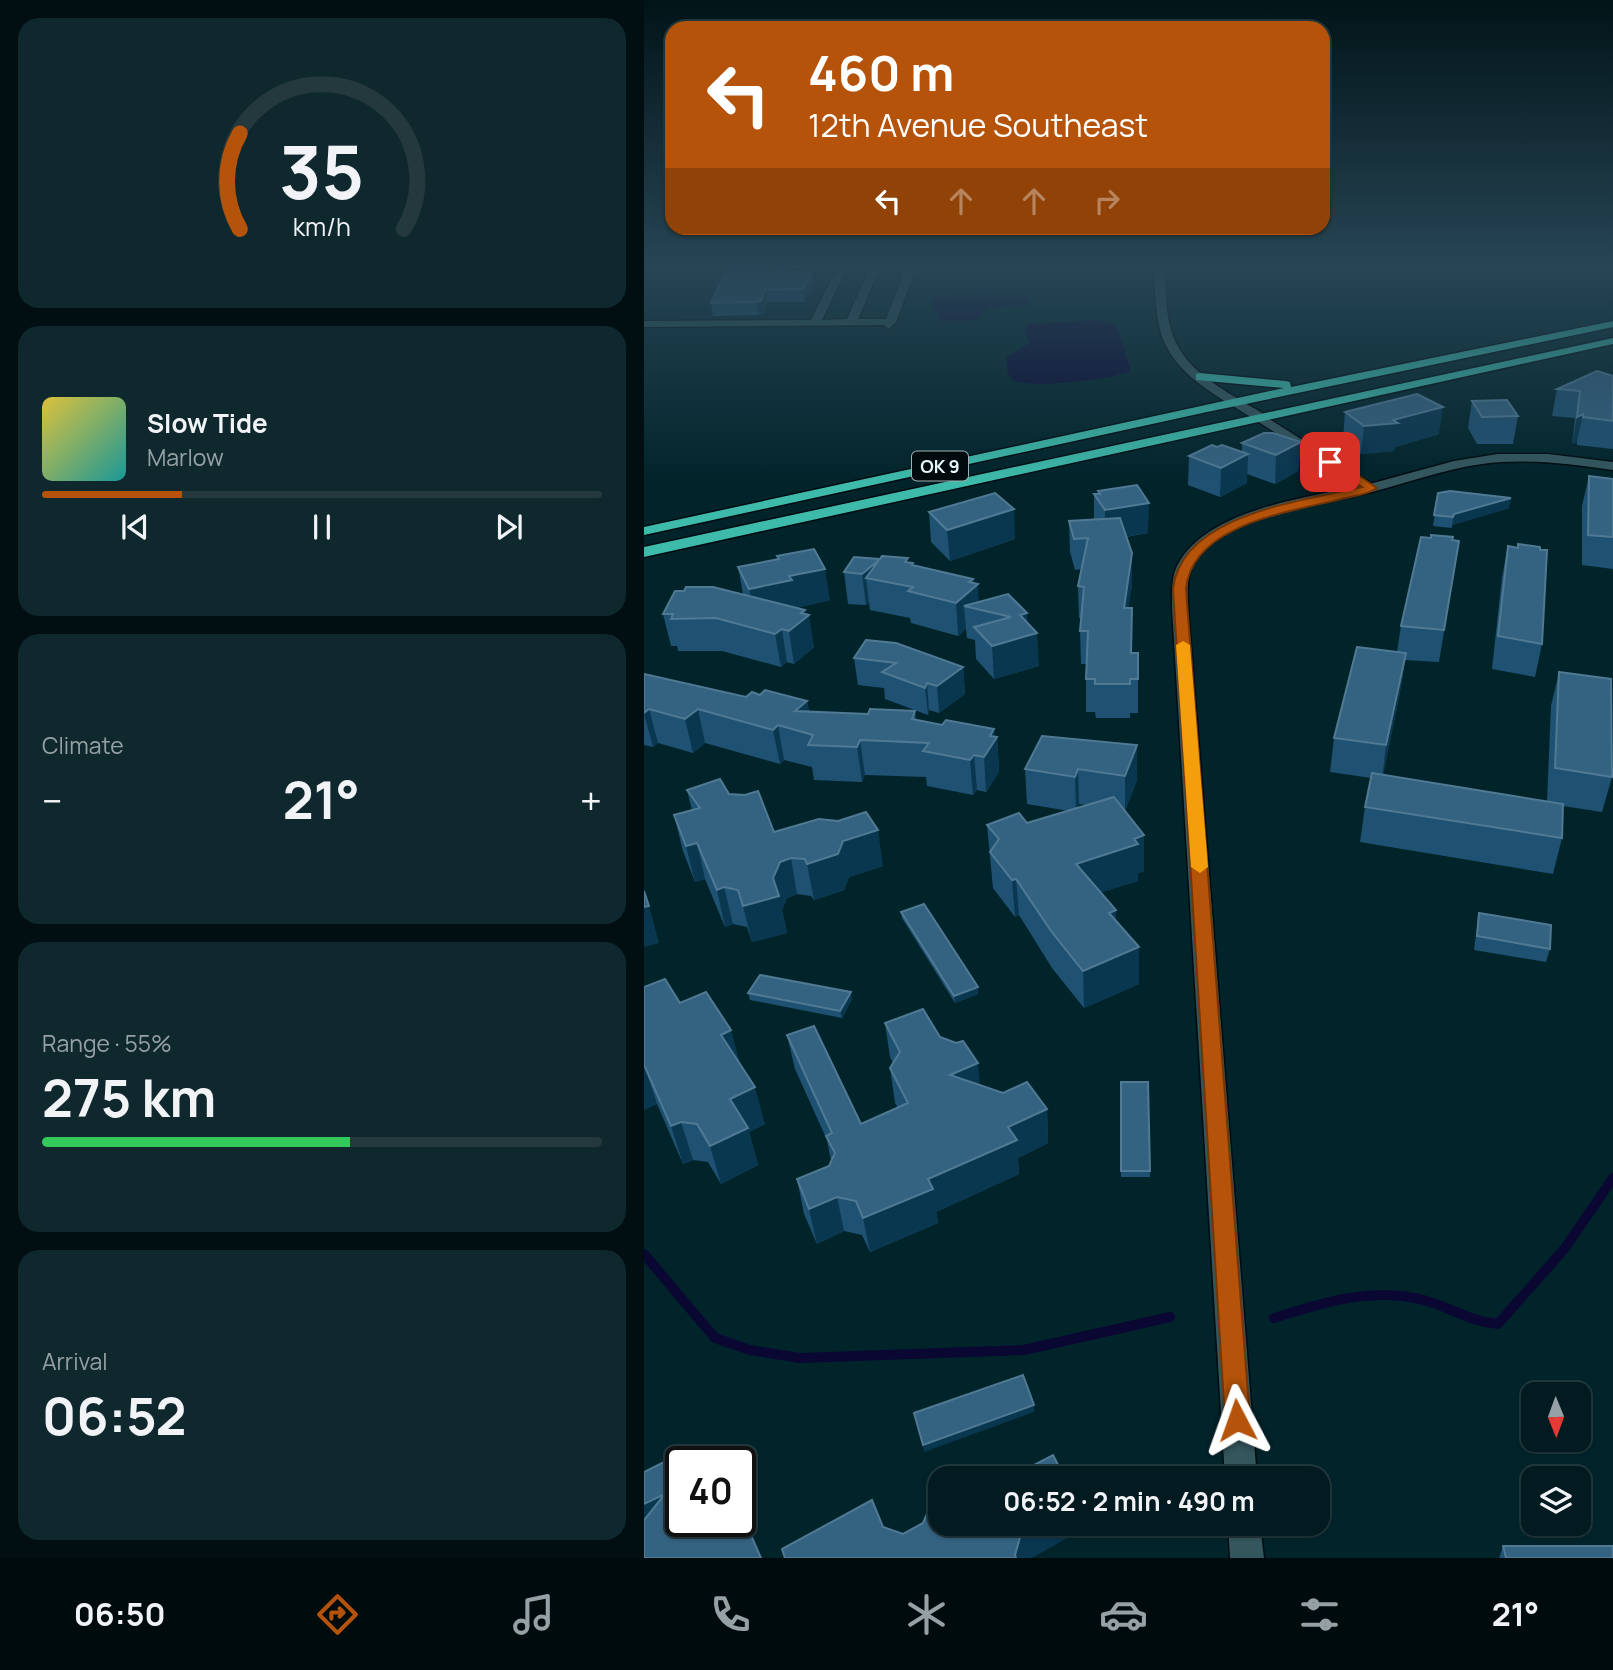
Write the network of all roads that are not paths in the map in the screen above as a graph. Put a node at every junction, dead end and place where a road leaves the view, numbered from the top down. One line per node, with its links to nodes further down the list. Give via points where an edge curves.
1 (1168, 338): 4 (street)
2 (1547, 338): 5 (highway, OK 9)
3 (1613, 341): 7 (highway, OK 9)
4 (1200, 377): 5 (highway); 6 (street)
5 (1320, 385): 6 (highway, OK 9)
6 (1236, 402): 7 (street); 10 (highway, OK 9)
7 (1258, 416): 9 (street); 11 (highway, OK 9)
8 (1613, 466): 9 (street, via 1544,458 1497,459)
9 (1371, 488): 12 (street, via 1227,528 1192,555 1181,575)
10 (644, 531)
11 (644, 552)
12 (1240, 1466)
13 (1245, 1536): 14 (street)
14 (1247, 1558)

